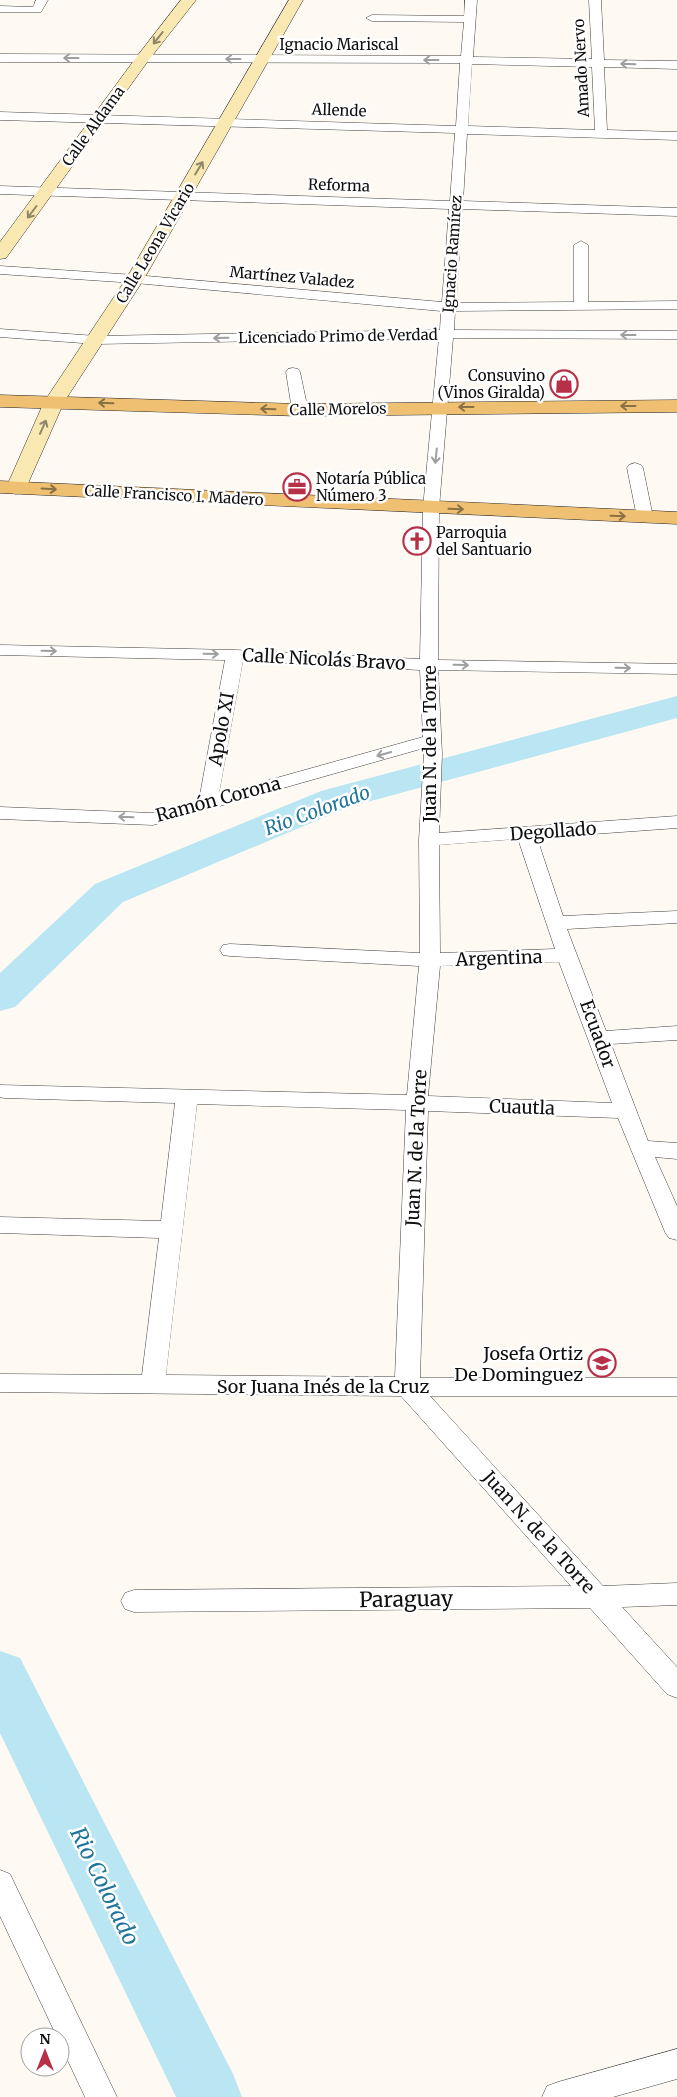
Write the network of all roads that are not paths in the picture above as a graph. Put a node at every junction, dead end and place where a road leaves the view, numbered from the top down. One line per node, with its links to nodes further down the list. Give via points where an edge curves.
1 (42, 0): 6 (street, via 37,10)
2 (189, 0): 10 (main road, Calle Aldama, one-way to 10)
3 (296, 0): 11 (main road, Calle Leona Vicario)
4 (470, 0): 8 (street, Ignacio Ramírez)
5 (595, 0): 13 (street, Amado Nervo)
6 (0, 9)
7 (372, 18): 8 (street)
8 (469, 19): 12 (street, Ignacio Ramírez)
9 (0, 58): 10 (street, Ignacio Mariscal, one-way to 9)
10 (143, 58): 11 (street, Ignacio Mariscal, one-way to 10); 16 (main road, Calle Aldama)
11 (263, 59): 12 (street, Ignacio Mariscal, one-way to 11); 17 (main road, Calle Leona Vicario)
12 (466, 60): 13 (street, Ignacio Mariscal); 18 (street, Ignacio Ramírez)
13 (598, 63): 14 (street, Ignacio Mariscal, one-way to 13); 19 (street, Amado Nervo)
14 (677, 65)
15 (0, 116): 16 (street, Allende)
16 (98, 119): 17 (street, Allende); 22 (main road, Calle Aldama)
17 (226, 122): 18 (street, Allende); 23 (main road, Calle Leona Vicario, one-way to 17)
18 (461, 130): 19 (street, Allende); 24 (street, Ignacio Ramírez)
19 (601, 134): 20 (street, Allende)
20 (677, 136)
21 (0, 190): 22 (street, Reforma)
22 (47, 192): 23 (street, Reforma); 27 (main road, Calle Aldama, one-way to 27)
23 (183, 196): 24 (street, Reforma); 29 (main road, Calle Leona Vicario)
24 (455, 205): 25 (street, Reforma); 32 (street, Ignacio Ramírez)
25 (677, 212)
26 (581, 245): 31 (street)
27 (0, 254)
28 (0, 270): 29 (street, Martínez Valadez)
29 (135, 279): 32 (street, Martínez Valadez); 36 (main road, Calle Leona Vicario)
30 (677, 305): 31 (street, Martínez Valadez)
31 (581, 306): 32 (street, Martínez Valadez)
32 (448, 307): 34 (street, Ignacio Ramírez)
33 (0, 333): 36 (street, Licenciado Primo de Verdad)
34 (446, 334): 35 (street, Licenciado Primo de Verdad, one-way to 34); 36 (street, Licenciado Primo de Verdad, one-way to 36); 41 (street, Ignacio Ramírez)
35 (677, 335)
36 (96, 340): 39 (main road, Calle Leona Vicario)
37 (293, 372): 42 (street)
38 (0, 401): 39 (main road, Calle Morelos)
39 (54, 402): 42 (main road, Calle Morelos, one-way to 39); 44 (main road, Calle Leona Vicario, one-way to 39)
40 (677, 406): 41 (main road, Calle Morelos, one-way to 41)
41 (441, 407): 42 (main road, Calle Morelos); 45 (street, Ignacio Ramírez, one-way to 45)
42 (300, 410)
43 (635, 468): 46 (street)
44 (8, 487): 45 (main road, Calle Francisco I. Madero, one-way to 45)
45 (431, 508): 46 (main road, Calle Francisco I. Madero, one-way to 46); 50 (street, Juan N. de la Torre)
46 (644, 517): 47 (main road, Calle Francisco I. Madero)
47 (677, 518)
48 (0, 650): 49 (street, Calle Nicolás Bravo, one-way to 49)
49 (235, 654): 50 (street, Calle Nicolás Bravo); 53 (street, Apolo XI)
50 (429, 665): 51 (street, Calle Nicolás Bravo, one-way to 51); 52 (street, Juan N. de la Torre)
51 (677, 669)
52 (432, 747): 53 (street, Ramón Corona, one-way to 53); 57 (street, Juan N. de la Torre)
53 (208, 803): 54 (street, Ramón Corona, one-way to 54, via 153,818)
54 (0, 812)
55 (677, 822): 56 (street, Degollado)
56 (526, 833): 57 (street, Degollado); 59 (street, Ecuador)
57 (428, 840): 62 (street, Juan N. de la Torre)
58 (677, 916): 59 (street, Argentina)
59 (555, 923): 61 (street, Ecuador)
60 (230, 950): 62 (street, Argentina)
61 (568, 955): 62 (street, Argentina); 64 (street, Ecuador)
62 (430, 960): 67 (street, Juan N. de la Torre)
63 (677, 1033): 64 (street)
64 (600, 1038): 68 (street, Ecuador)
65 (4, 1092): 66 (street, Cuautla)
66 (188, 1097): 67 (street, Cuautla); 72 (street)
67 (416, 1103): 68 (street, Cuautla); 76 (street, Juan N. de la Torre)
68 (627, 1112): 69 (street, Ecuador)
69 (640, 1148): 70 (street); 73 (street, Ecuador)
70 (677, 1151)
71 (0, 1225): 72 (street)
72 (172, 1230): 75 (street)
73 (677, 1232)
74 (0, 1384): 75 (street, Sor Juana Inés de la Cruz)
75 (153, 1385): 76 (street, Sor Juana Inés de la Cruz)
76 (407, 1387): 77 (street, Sor Juana Inés de la Cruz); 79 (street, Juan N. de la Torre)
77 (677, 1387)
78 (677, 1594): 79 (street, Paraguay)
79 (597, 1597): 80 (street, Paraguay); 81 (street, Juan N. de la Torre)
80 (134, 1601)
81 (677, 1686)
82 (0, 1884): 84 (street)
83 (677, 2064): 85 (street)
84 (101, 2097)
85 (558, 2097)

